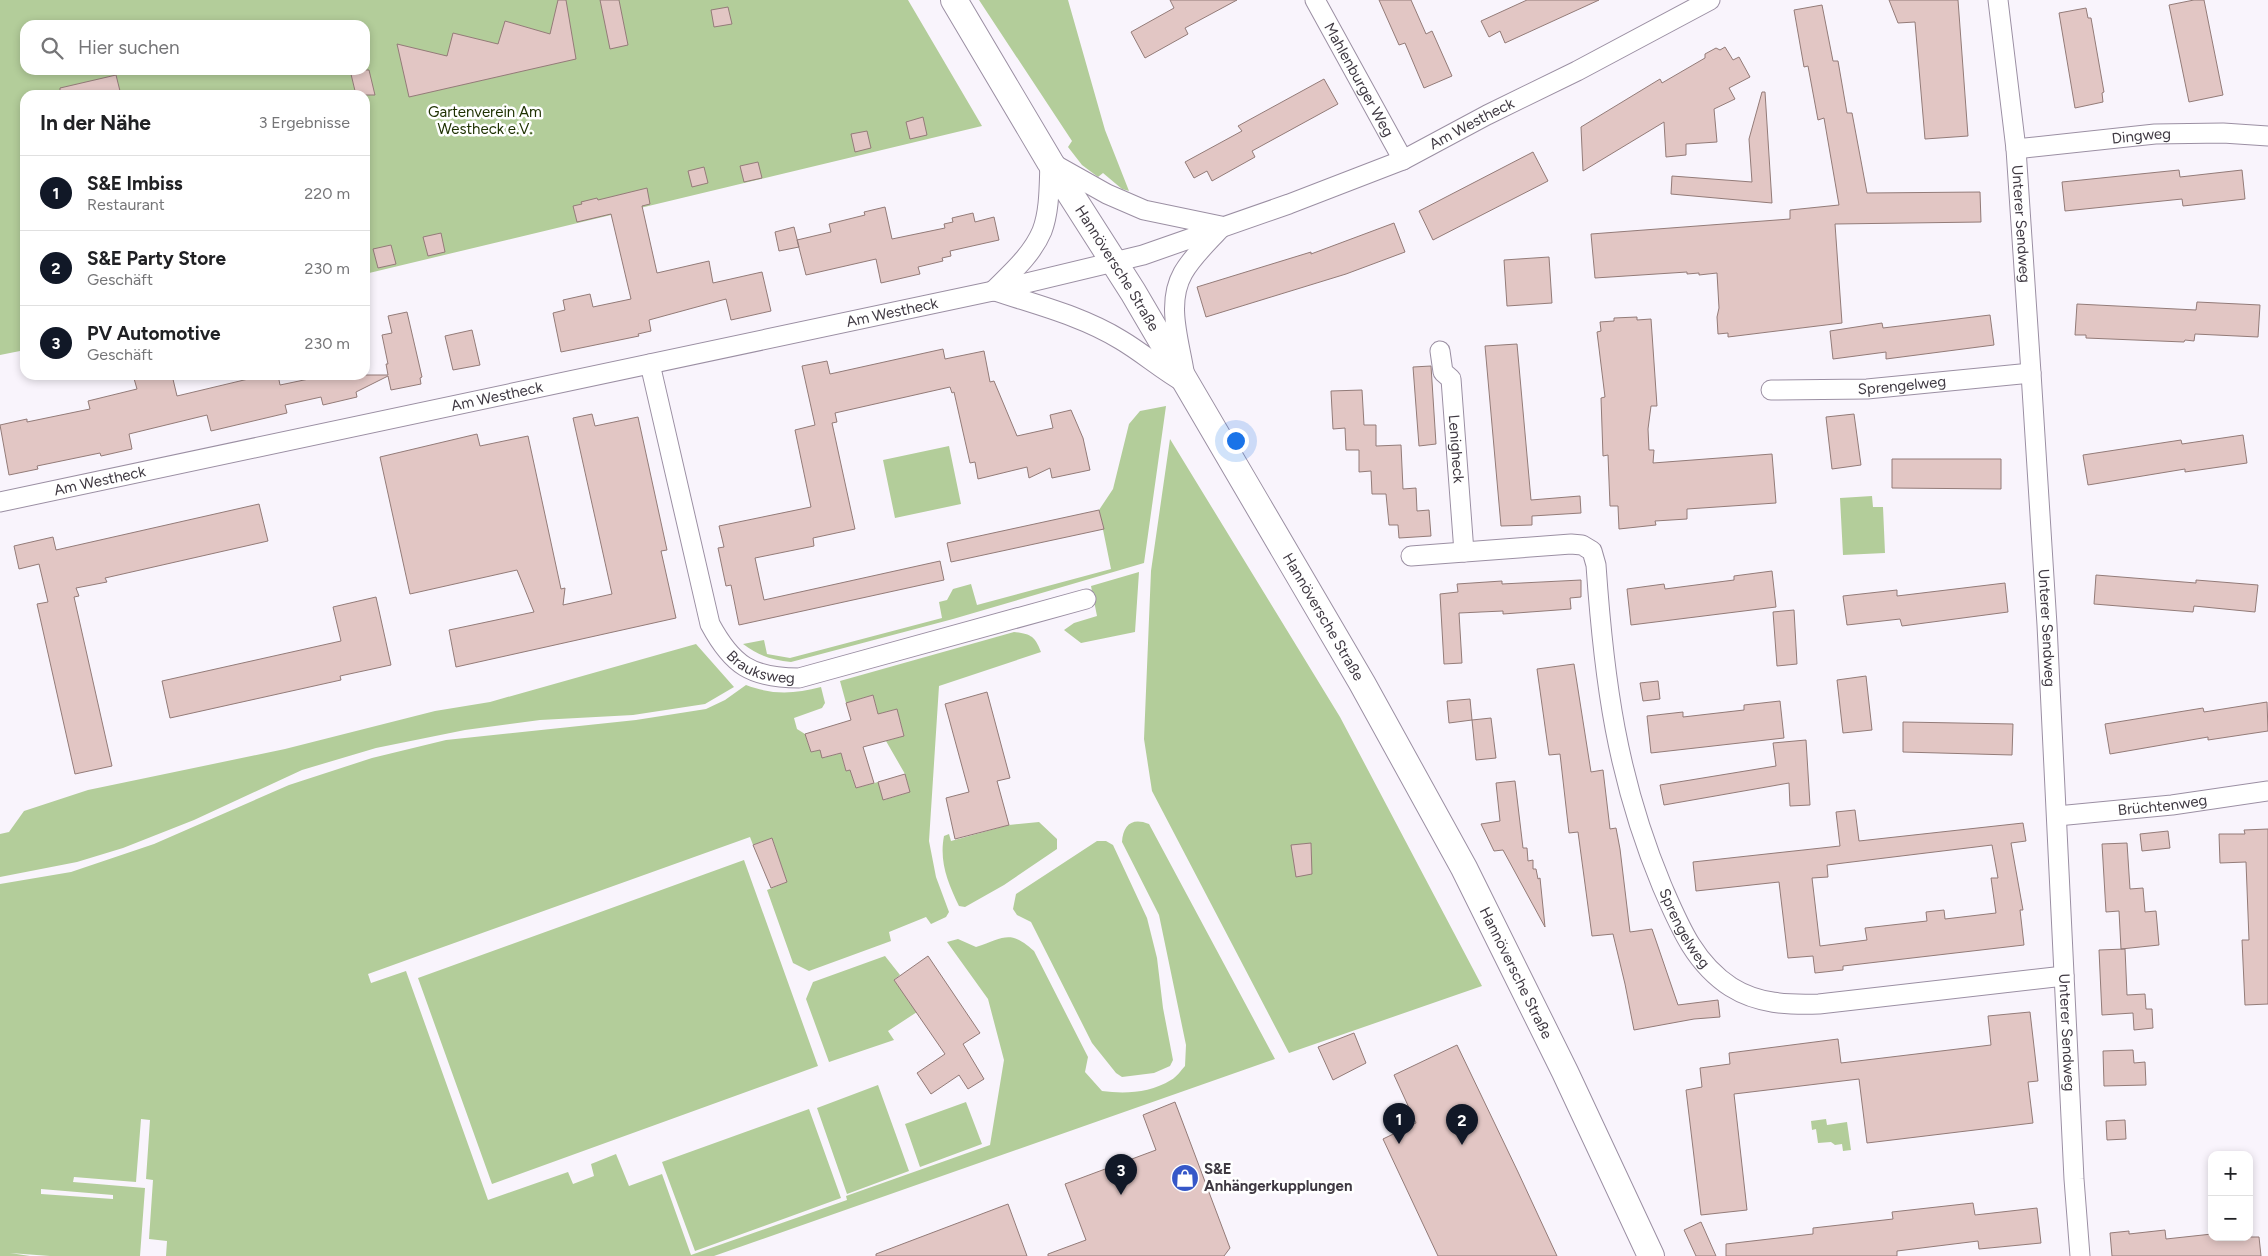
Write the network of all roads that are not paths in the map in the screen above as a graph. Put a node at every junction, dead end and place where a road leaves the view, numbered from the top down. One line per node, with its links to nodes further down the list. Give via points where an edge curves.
1 (954, 0): 9 (main road, Hannöversche Straße)
2 (1315, 0): 8 (street, Mahlenburger Weg)
3 (1710, 0): 5 (street, Am Westheck)
4 (1998, 0): 7 (street, Unterer Sendweg)
5 (1685, 6): 8 (street, Am Westheck)
6 (2268, 136): 7 (street, Dingweg, via 2155,134)
7 (2016, 149): 15 (street, Unterer Sendweg)
8 (1403, 160): 10 (street, Am Westheck)
9 (1050, 162): 10 (street, via 1107,194 1144,210); 11 (main road, Hannöversche Straße); 12 (street, via 1047,210 1042,230 1026,256)
10 (1222, 226): 11 (street, Am Westheck, via 1143,255); 16 (street, via 1183,273 1176,289 1176,324)
11 (1114, 262): 12 (street, Am Westheck); 16 (main road, Hannöversche Straße)
12 (994, 291): 14 (street, Am Westheck); 16 (street, Am Westheck, via 1090,324 1120,339)
13 (1440, 351): 19 (street, Lenigheck, via 1443,372 1451,379)
14 (650, 364): 18 (street, Am Westheck); 21 (street, Brauksweg, via 710,624 728,653 740,664 757,673 778,678 799,678)
15 (2031, 373): 17 (street, Sprengelweg, via 1867,389); 23 (street, Unterer Sendweg)
16 (1187, 384): 25 (main road, Hannöversche Straße, via 1362,683 1464,868)
17 (1771, 390)
18 (0, 502)
19 (1464, 552): 20 (street); 24 (street, Sprengelweg, via 1571,544 1582,545 1592,552 1596,565 1605,677 1620,758 1644,842 1680,929 1693,952 1731,987 1753,998 1785,1005 1819,1004)
20 (1411, 556)
21 (1086, 599)
22 (2268, 791): 23 (street, Brüchtenweg, via 2172,805)
23 (2056, 816): 24 (street, Unterer Sendweg)
24 (2064, 976): 26 (street, Unterer Sendweg)
25 (1651, 1256)
26 (2080, 1256)

